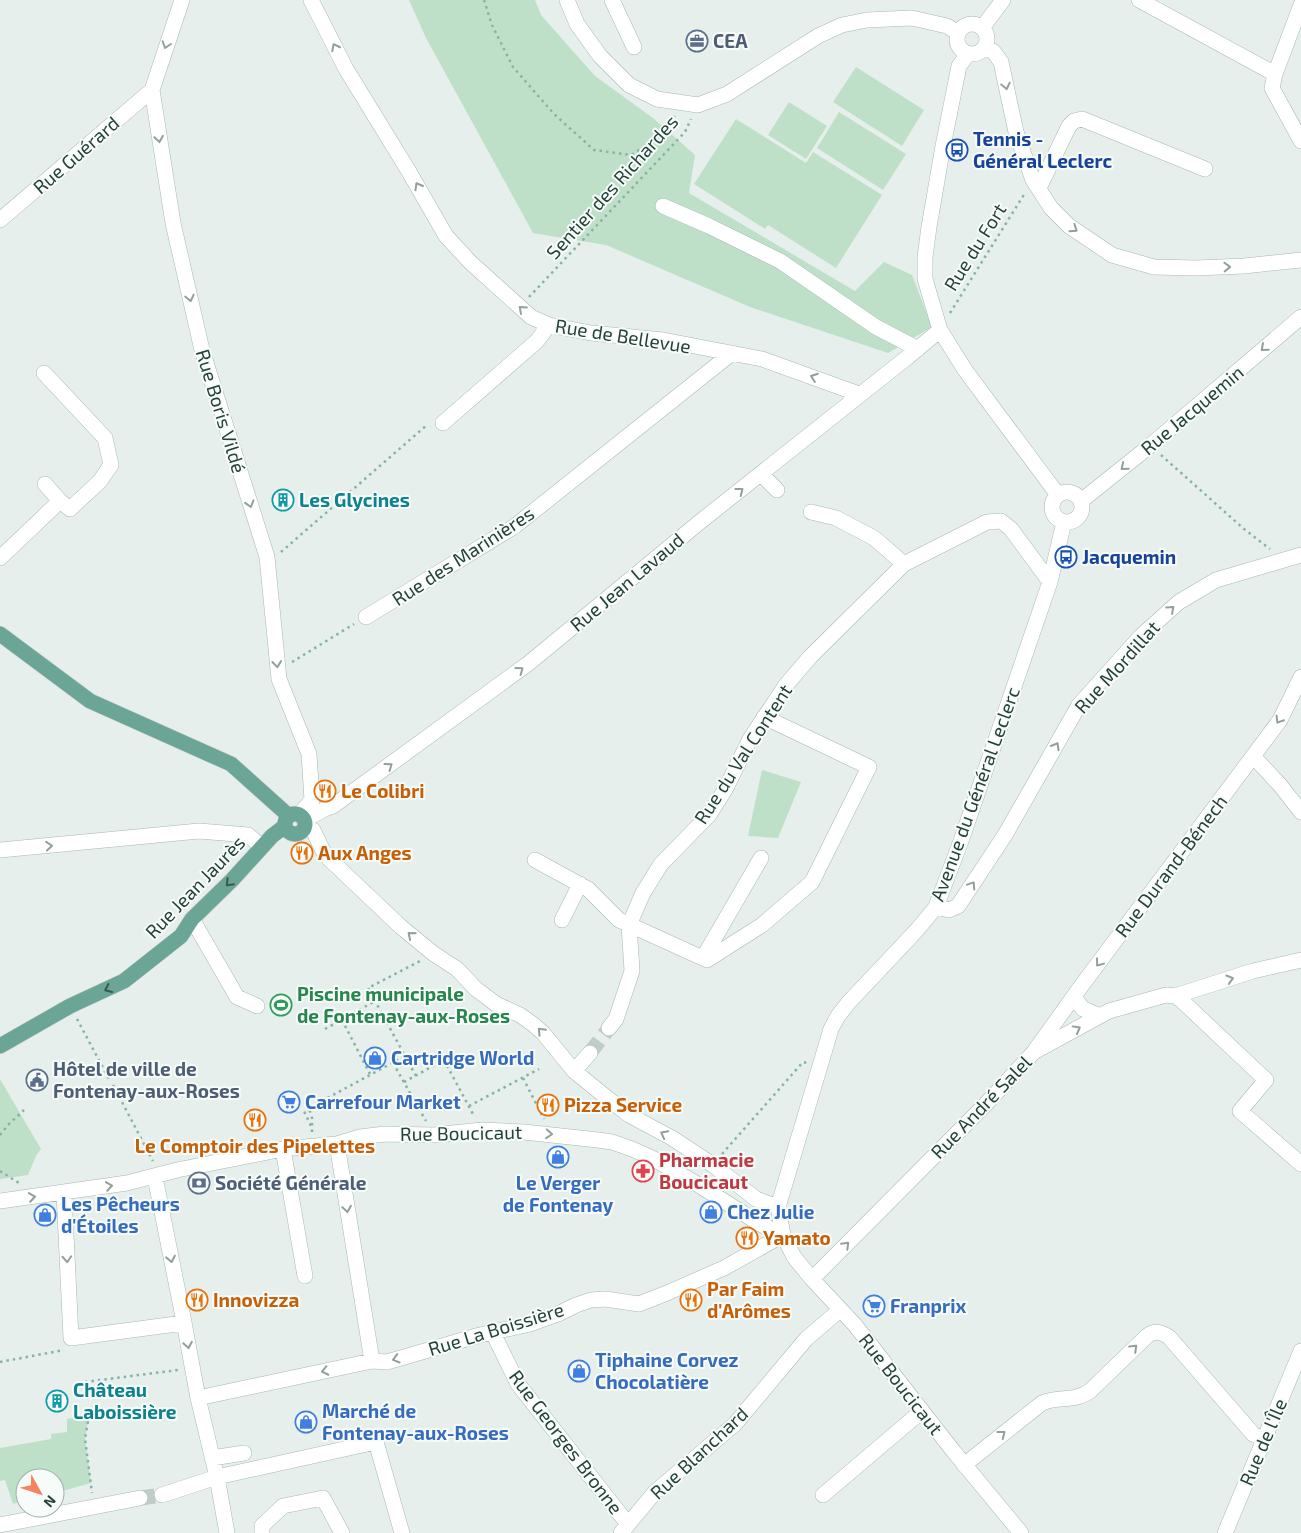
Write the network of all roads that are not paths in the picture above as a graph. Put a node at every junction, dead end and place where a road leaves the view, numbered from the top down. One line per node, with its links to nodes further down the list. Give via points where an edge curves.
1 (182, 0): 14 (street, Rue Boris Vildé, one-way to 14)
2 (311, 0): 22 (street, Rue de Bellevue, one-way to 2, via 530,317 446,236 346,69)
3 (567, 0): 9 (street, via 577,24 600,56 629,85 657,99 679,103 698,104 727,94 818,36 842,25 912,18 947,26)
4 (612, 0): 10 (street)
5 (1003, 0): 8 (street)
6 (1139, 0): 13 (street)
7 (1301, 6): 13 (street)
8 (982, 28): 9 (street, via 969,24); 11 (street, via 987,36)
9 (958, 32): 12 (street, via 956,42 960,50)
10 (634, 47)
11 (983, 49): 12 (street); 17 (street, one-way to 17, via 993,51 1001,62 1016,132)
12 (968, 54): 23 (street, via 959,66 925,257 925,279)
13 (1275, 74): 15 (street, via 1272,88)
14 (152, 90): 19 (street, Rue Guérard); 46 (street, Rue Boris Vildé, one-way to 46, via 173,223 202,350 267,564 279,679 309,754)
15 (1301, 141)
16 (1205, 169): 17 (street, via 1082,119 1068,126)
17 (1036, 184): 20 (street, one-way to 20, via 1051,208 1069,226 1112,255 1154,267 1235,267)
18 (663, 206): 24 (street, via 780,261 876,327)
19 (0, 220)
20 (1301, 260)
21 (1301, 316): 34 (street, Rue Jacquemin, one-way to 34)
22 (550, 325): 25 (street, Rue de Bellevue); 28 (street, via 537,341)
23 (940, 330): 24 (street, Rue Jean Lavaud); 32 (street, via 964,370)
24 (918, 349): 27 (street, Rue Jean Lavaud)
25 (732, 353): 27 (street, Rue de Bellevue, one-way to 25, via 762,359); 41 (street, Rue des Marinières, via 515,526)
26 (44, 373): 33 (street, via 105,438 111,465 100,481 70,509)
27 (859, 394): 29 (street, Rue Jean Lavaud)
28 (444, 423)
29 (761, 474): 31 (street); 46 (street, Rue Jean Lavaud, one-way to 29, via 333,806 529,664)
30 (45, 484): 33 (street)
31 (777, 490)
32 (1058, 495): 34 (street, via 1071,493); 36 (street, via 1052,510)
33 (60, 501): 38 (street)
34 (1081, 501): 36 (street, via 1079,517)
35 (811, 512): 39 (street, via 836,518 874,538)
36 (1064, 522): 40 (street, Avenue du Général Leclerc)
37 (1301, 555): 54 (street, Rue Mordillat, one-way to 37, via 949,910 958,906 1004,835 1079,705 1141,636 1178,602 1216,580)
38 (0, 558)
39 (904, 564): 40 (street, Rue du Val Content, via 987,522 1002,521); 44 (street, Rue du Val Content, via 810,657 786,684)
40 (1050, 582): 54 (street, Avenue du Général Leclerc)
41 (366, 617)
42 (0, 634): 48 (main road, via 90,701 231,764)
43 (1301, 677): 45 (street, Rue Durand-Bénech, one-way to 45, via 1280,720)
44 (764, 717): 57 (street, Rue du Val Content, via 709,815 661,864); 58 (street, via 868,767 812,882 762,925 707,960)
45 (1253, 756): 47 (street); 61 (street, Rue Durand-Bénech, one-way to 61)
46 (319, 804): 48 (street, Rue Jean Lavaud)
47 (1301, 812)
48 (296, 820): 49 (main road, Rue Jean Jaurès); 68 (street, one-way to 48, via 534,1025 496,1004 457,969 401,927 325,855 313,830)
49 (262, 847): 50 (street, one-way to 49, via 199,831 248,834); 55 (main road, Rue Jean Jaurès, one-way to 55)
50 (0, 850)
51 (761, 858): 58 (street)
52 (535, 860): 53 (street)
53 (580, 884): 56 (street); 57 (street, via 619,920)
54 (936, 907): 75 (street, Avenue du Général Leclerc, via 849,1002 831,1029)
55 (192, 919): 62 (street, via 237,997); 65 (main road, Rue Jean Jaurès, one-way to 65, via 181,936 124,981 70,1006)
56 (562, 920)
57 (629, 925): 58 (street); 64 (street, Rue du Val Content, via 632,971 616,1020)
58 (704, 958)
59 (1301, 960): 60 (street, Rue André Salel, one-way to 59, via 1253,971)
60 (1175, 996): 63 (street, Rue André Salel, via 1166,995); 71 (street, via 1266,1080 1240,1111)
61 (1074, 997): 63 (street, via 1083,1009); 66 (street, Rue Durand-Bénech)
62 (257, 1006)
63 (1100, 1016): 66 (street, Rue André Salel, one-way to 63)
64 (609, 1028)
65 (0, 1046)
66 (1034, 1052): 78 (street, Rue André Salel, one-way to 66)
67 (590, 1053): 68 (street)
68 (574, 1071): 75 (street, one-way to 68, via 756,1199 713,1165 629,1115)
69 (337, 1144): 70 (street, Rue Boucicaut); 76 (street, Rue Boucicaut, one-way to 76, via 385,1134 434,1135 482,1130 605,1141 659,1162); 83 (street, one-way to 83)
70 (283, 1149): 72 (street, Rue Boucicaut); 77 (street)
71 (1301, 1164)
72 (158, 1176): 73 (street, Rue Boucicaut, one-way to 72); 80 (street, one-way to 80)
73 (64, 1193): 74 (street, Rue Boucicaut, one-way to 73); 80 (street, one-way to 80, via 71,1338)
74 (0, 1201)
75 (778, 1207): 76 (street, Rue Boucicaut)
76 (783, 1235): 78 (street, Rue Boucicaut, via 794,1257); 81 (street, Rue La Boissière, via 724,1268 639,1304 591,1300 530,1324)
77 (305, 1276)
78 (812, 1279): 79 (street, Rue Boucicaut)
79 (840, 1310): 85 (street, Rue Boucicaut); 95 (street, Rue Blanchard, via 806,1339 735,1424 655,1492)
80 (184, 1323): 84 (street, one-way to 84, via 185,1369)
81 (493, 1333): 83 (street, Rue La Boissière, one-way to 83, via 387,1362); 95 (street, Rue Georges Bronne, via 518,1384)
82 (1301, 1351): 86 (street, Rue de l'Île)
83 (372, 1361): 84 (street, Rue La Boissière, one-way to 84)
84 (198, 1398): 88 (street)
85 (922, 1411): 89 (street, Rue Boucicaut); 92 (street)
86 (1264, 1439): 89 (street, one-way to 86, via 1042,1403 1076,1398 1090,1391 1152,1332 1169,1337 1253,1434); 101 (street, Rue de l'Île)
87 (244, 1453): 88 (street)
88 (212, 1458): 90 (street)
89 (964, 1464): 100 (street, Rue Boucicaut)
90 (217, 1477): 91 (street); 96 (street); 99 (street, via 376,1442)
91 (162, 1495)
92 (823, 1495)
93 (140, 1498): 94 (street)
94 (0, 1526)
95 (624, 1528)
96 (227, 1533)
97 (262, 1533): 98 (street, via 262,1526 283,1506 323,1498)
98 (342, 1533)
99 (402, 1533)
100 (1021, 1533)
101 (1225, 1533)

